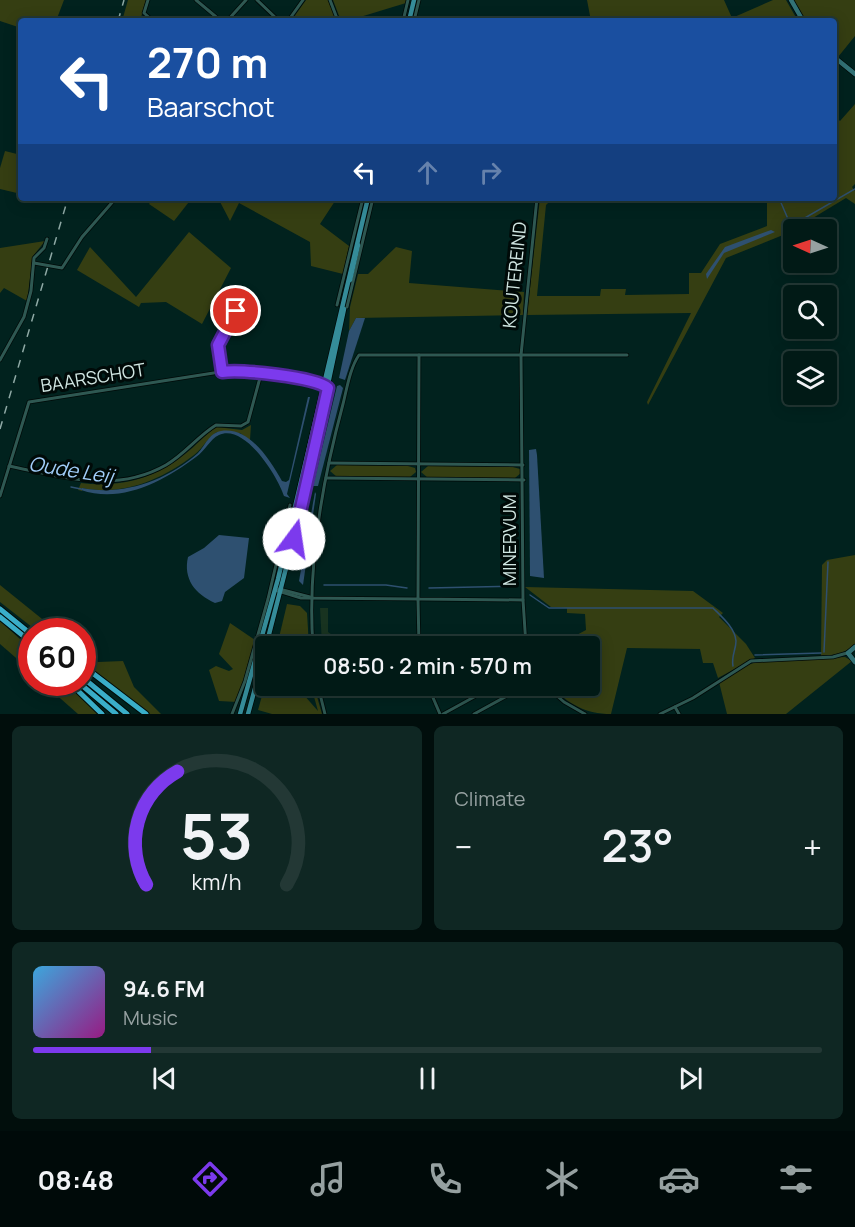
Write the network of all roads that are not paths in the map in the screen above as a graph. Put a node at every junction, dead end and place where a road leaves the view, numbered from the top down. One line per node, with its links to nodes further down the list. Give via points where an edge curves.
1 (148, 0): 10 (street, via 144,13)
2 (196, 0): 11 (street)
3 (246, 0): 12 (street)
4 (257, 0): 13 (street)
5 (303, 0): 14 (street)
6 (330, 0): 15 (street)
7 (408, 0): 16 (street)
8 (416, 0): 17 (main road)
9 (791, 0): 18 (street)
10 (150, 18)
11 (217, 18)
12 (230, 18)
13 (276, 18)
14 (290, 18)
15 (337, 18)
16 (404, 18)
17 (413, 18)
18 (800, 18)
19 (837, 59): 20 (street)
20 (855, 74)
21 (113, 201): 29 (street, via 60,270)
22 (362, 201): 28 (street)
23 (368, 201): 26 (main road)
24 (372, 201): 26 (street)
25 (537, 201): 33 (street, KOUTEREIND)
26 (363, 230): 28 (main road); 30 (street)
27 (47, 239): 29 (street)
28 (352, 257): 30 (main road)
29 (34, 262): 35 (street, via 24,317)
30 (342, 307): 38 (main road)
31 (236, 311): 36 (street, via 218,345)
32 (419, 355): 33 (street); 39 (street, via 358,355); 40 (street)
33 (521, 355): 34 (street); 41 (street, MINERVUM)
34 (627, 355)
35 (0, 360)
36 (222, 372): 37 (street, BAARSCHOT, via 239,369); 42 (street, BAARSCHOT, via 29,402)
37 (261, 374): 38 (street, BAARSCHOT); 42 (street, via 248,422 241,426 216,425 185,453 155,470 104,483)
38 (325, 387): 48 (main road)
39 (329, 463): 40 (street); 43 (street)
40 (419, 464): 41 (street); 44 (street)
41 (523, 465): 45 (street, MINERVUM)
42 (9, 466): 46 (street, BAARSCHOT)
43 (326, 478): 44 (street, MINERVUM); 49 (street)
44 (418, 479): 45 (street, MINERVUM); 50 (street)
45 (524, 480): 51 (street, MINERVUM)
46 (0, 496)
47 (290, 505): 78 (street, via 262,619)
48 (279, 591): 49 (street, MINERVUM); 56 (main road); 79 (main road)
49 (312, 598): 50 (street, MINERVUM); 57 (street)
50 (418, 599): 51 (street, MINERVUM); 58 (street)
51 (523, 600): 59 (street, MINERVUM)
52 (0, 609): 54 (highway)
53 (0, 617): 55 (highway)
54 (18, 624)
55 (18, 632)
56 (269, 636)
57 (313, 636)
58 (419, 636)
59 (525, 636)
60 (855, 647): 61 (street)
61 (848, 653): 62 (street); 73 (street, via 753,660)
62 (855, 662)
63 (96, 676): 77 (highway)
64 (255, 688): 80 (main road)
65 (96, 689): 76 (highway)
66 (83, 696): 74 (highway)
67 (95, 696): 75 (highway)
68 (320, 696): 81 (street)
69 (433, 696): 82 (street)
70 (475, 696): 82 (street)
71 (507, 696): 83 (street)
72 (557, 696): 84 (street)
73 (675, 707): 85 (street); 86 (street)
74 (102, 714)
75 (116, 714)
76 (127, 714)
77 (146, 714)
78 (232, 714)
79 (240, 714)
80 (248, 714)
81 (325, 714)
82 (441, 714)
83 (474, 714)
84 (585, 714)
85 (660, 714)
86 (679, 714)

